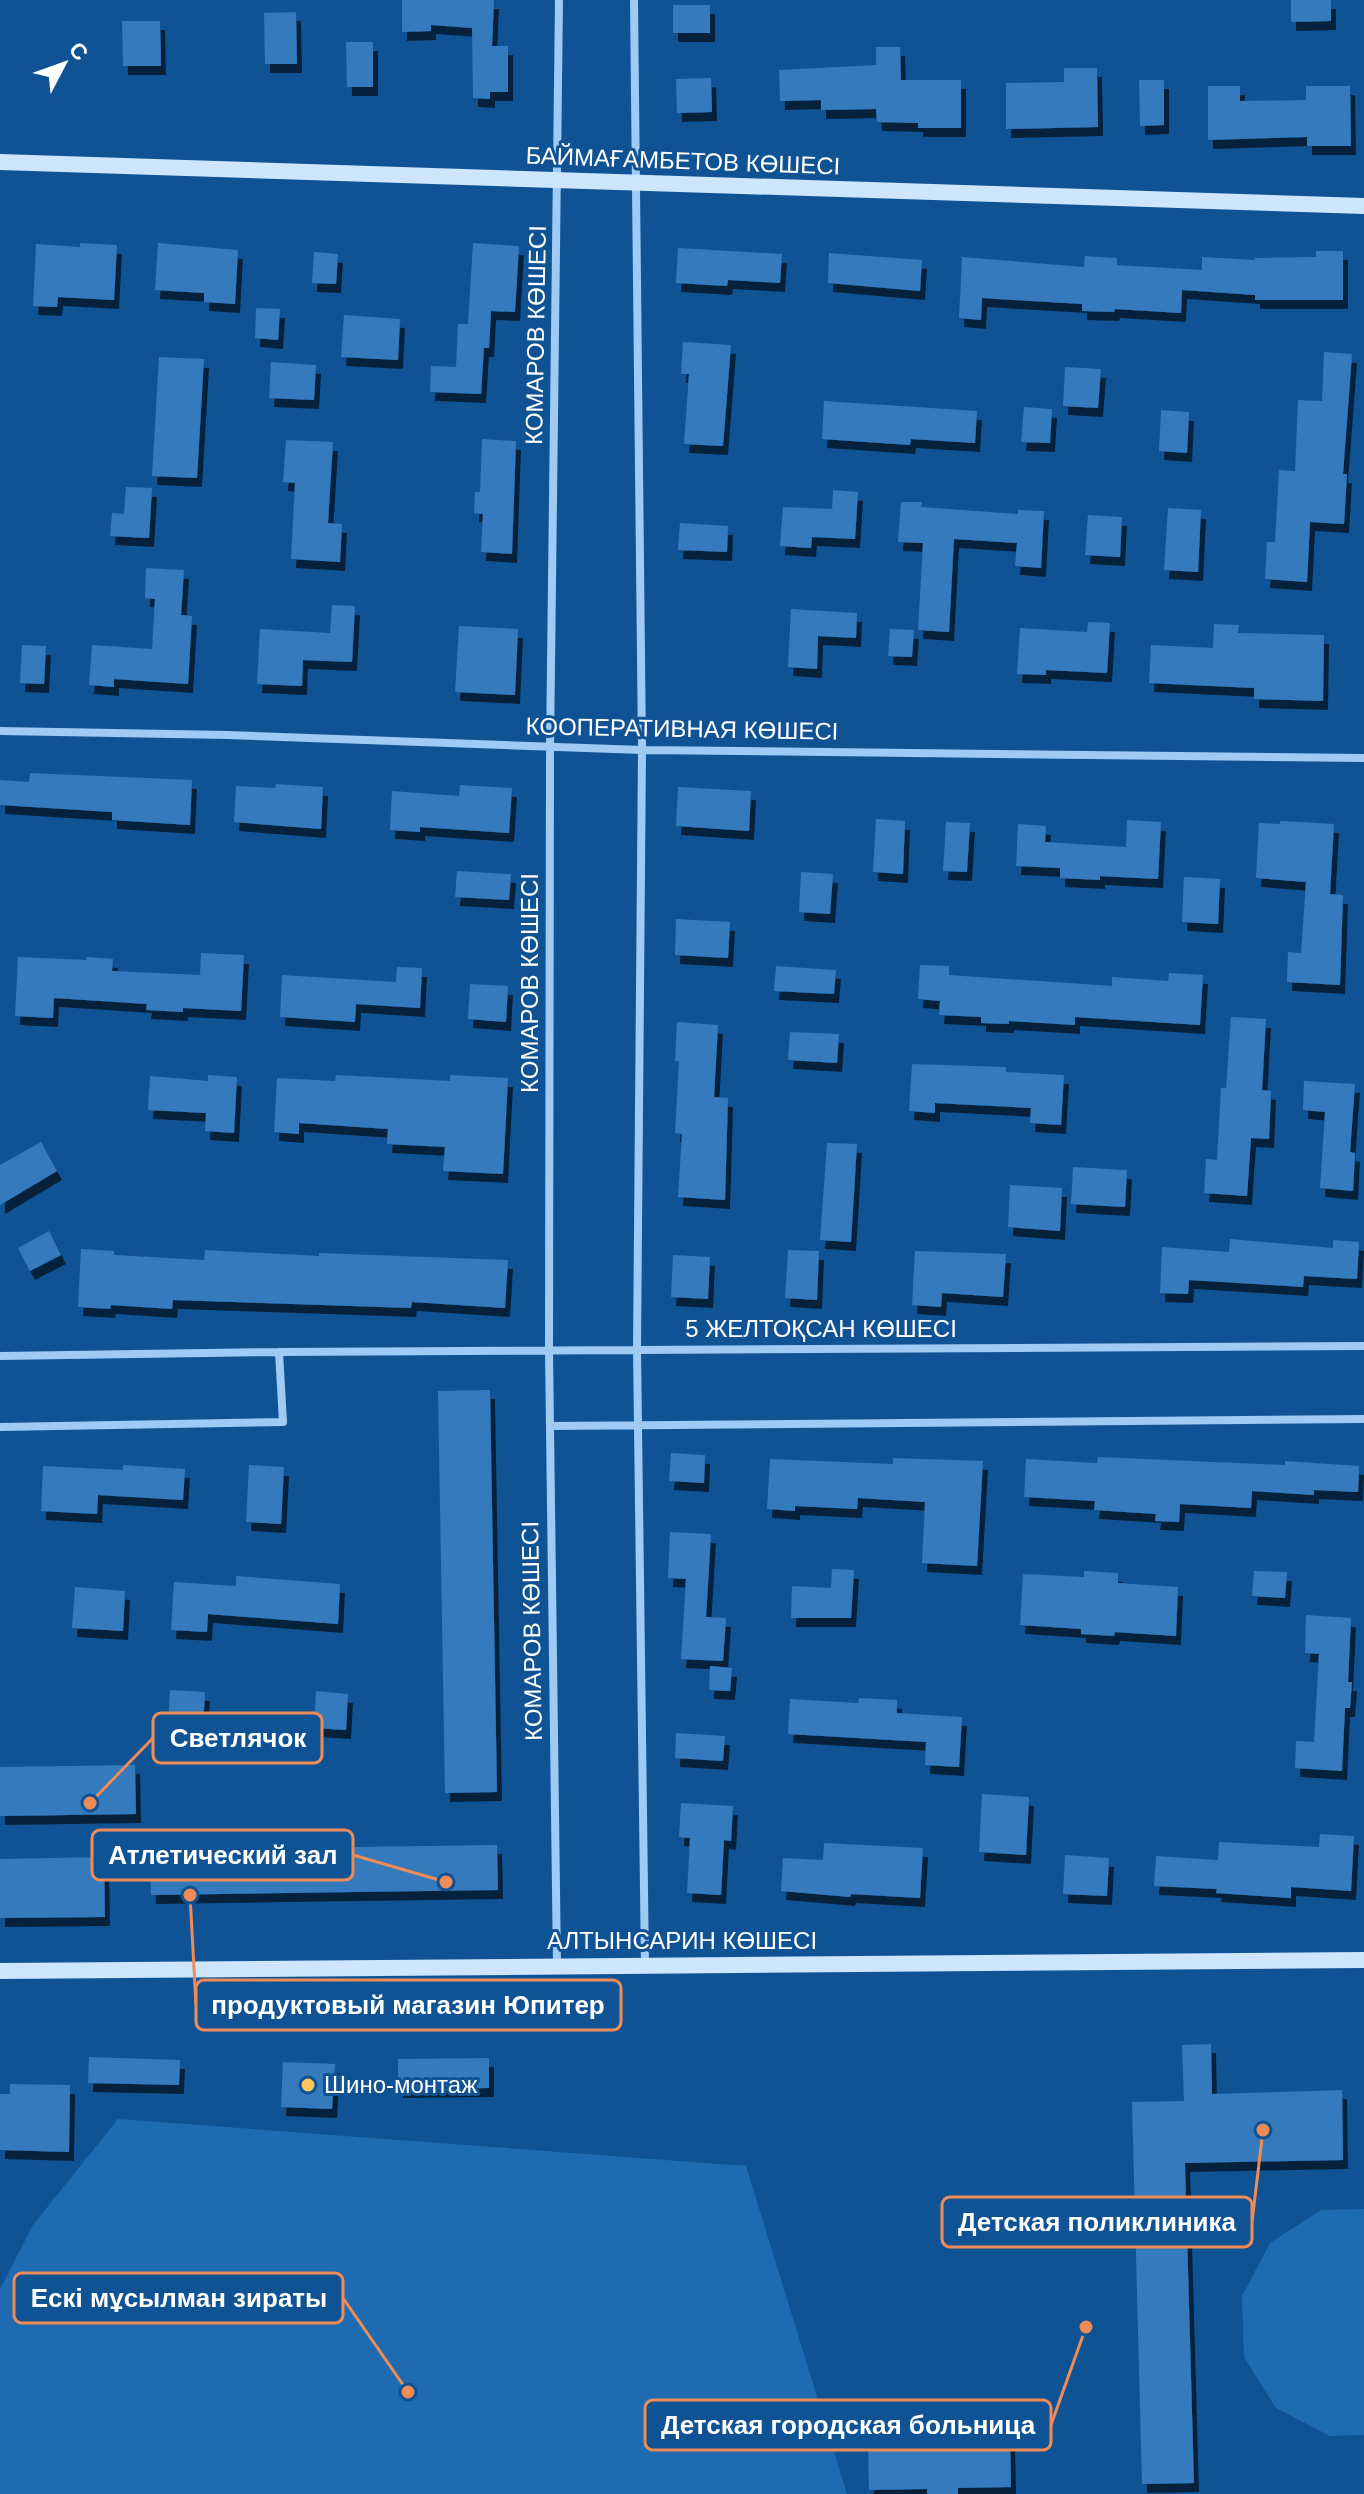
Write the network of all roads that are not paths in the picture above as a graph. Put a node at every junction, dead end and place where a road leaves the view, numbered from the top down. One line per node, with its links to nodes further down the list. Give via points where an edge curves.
1 (559, 0): 4 (street, КОМАРОВ КӨШЕСІ)
2 (634, 0): 5 (street)
3 (0, 162): 4 (street, БАЙМАҒАМБЕТОВ КӨШЕСІ)
4 (558, 181): 5 (street, БАЙМАҒАМБЕТОВ КӨШЕСІ); 8 (street, КОМАРОВ КӨШЕСІ)
5 (635, 183): 6 (street, БАЙМАҒАМБЕТОВ КӨШЕСІ); 9 (street)
6 (1364, 206)
7 (0, 731): 8 (street, КООПЕРАТИВНАЯ КӨШЕСІ)
8 (550, 748): 9 (street, КООПЕРАТИВНАЯ КӨШЕСІ); 13 (street, КОМАРОВ КӨШЕСІ)
9 (642, 750): 10 (street, КООПЕРАТИВНАЯ КӨШЕСІ); 12 (street)
10 (1364, 758)
11 (1364, 1346): 12 (street, 5 ЖЕЛТОҚСАН КӨШЕСІ)
12 (637, 1349): 13 (street, 5 ЖЕЛТОҚСАН КӨШЕСІ); 18 (street)
13 (549, 1351): 14 (street, 5 ЖЕЛТОҚСАН КӨШЕСІ); 17 (street, КОМАРОВ КӨШЕСІ)
14 (279, 1352): 15 (street, 5 ЖЕЛТОҚСАН КӨШЕСІ); 19 (street, via 283,1422)
15 (0, 1356)
16 (1364, 1419): 18 (street)
17 (550, 1426): 18 (street); 21 (street, КОМАРОВ КӨШЕСІ)
18 (637, 1426): 22 (street)
19 (0, 1427)
20 (1364, 1960): 22 (street, АЛТЫНСАРИН КӨШЕСІ)
21 (557, 1966): 22 (street, АЛТЫНСАРИН КӨШЕСІ); 23 (street, АЛТЫНСАРИН КӨШЕСІ)
22 (645, 1966)
23 (0, 1971)

